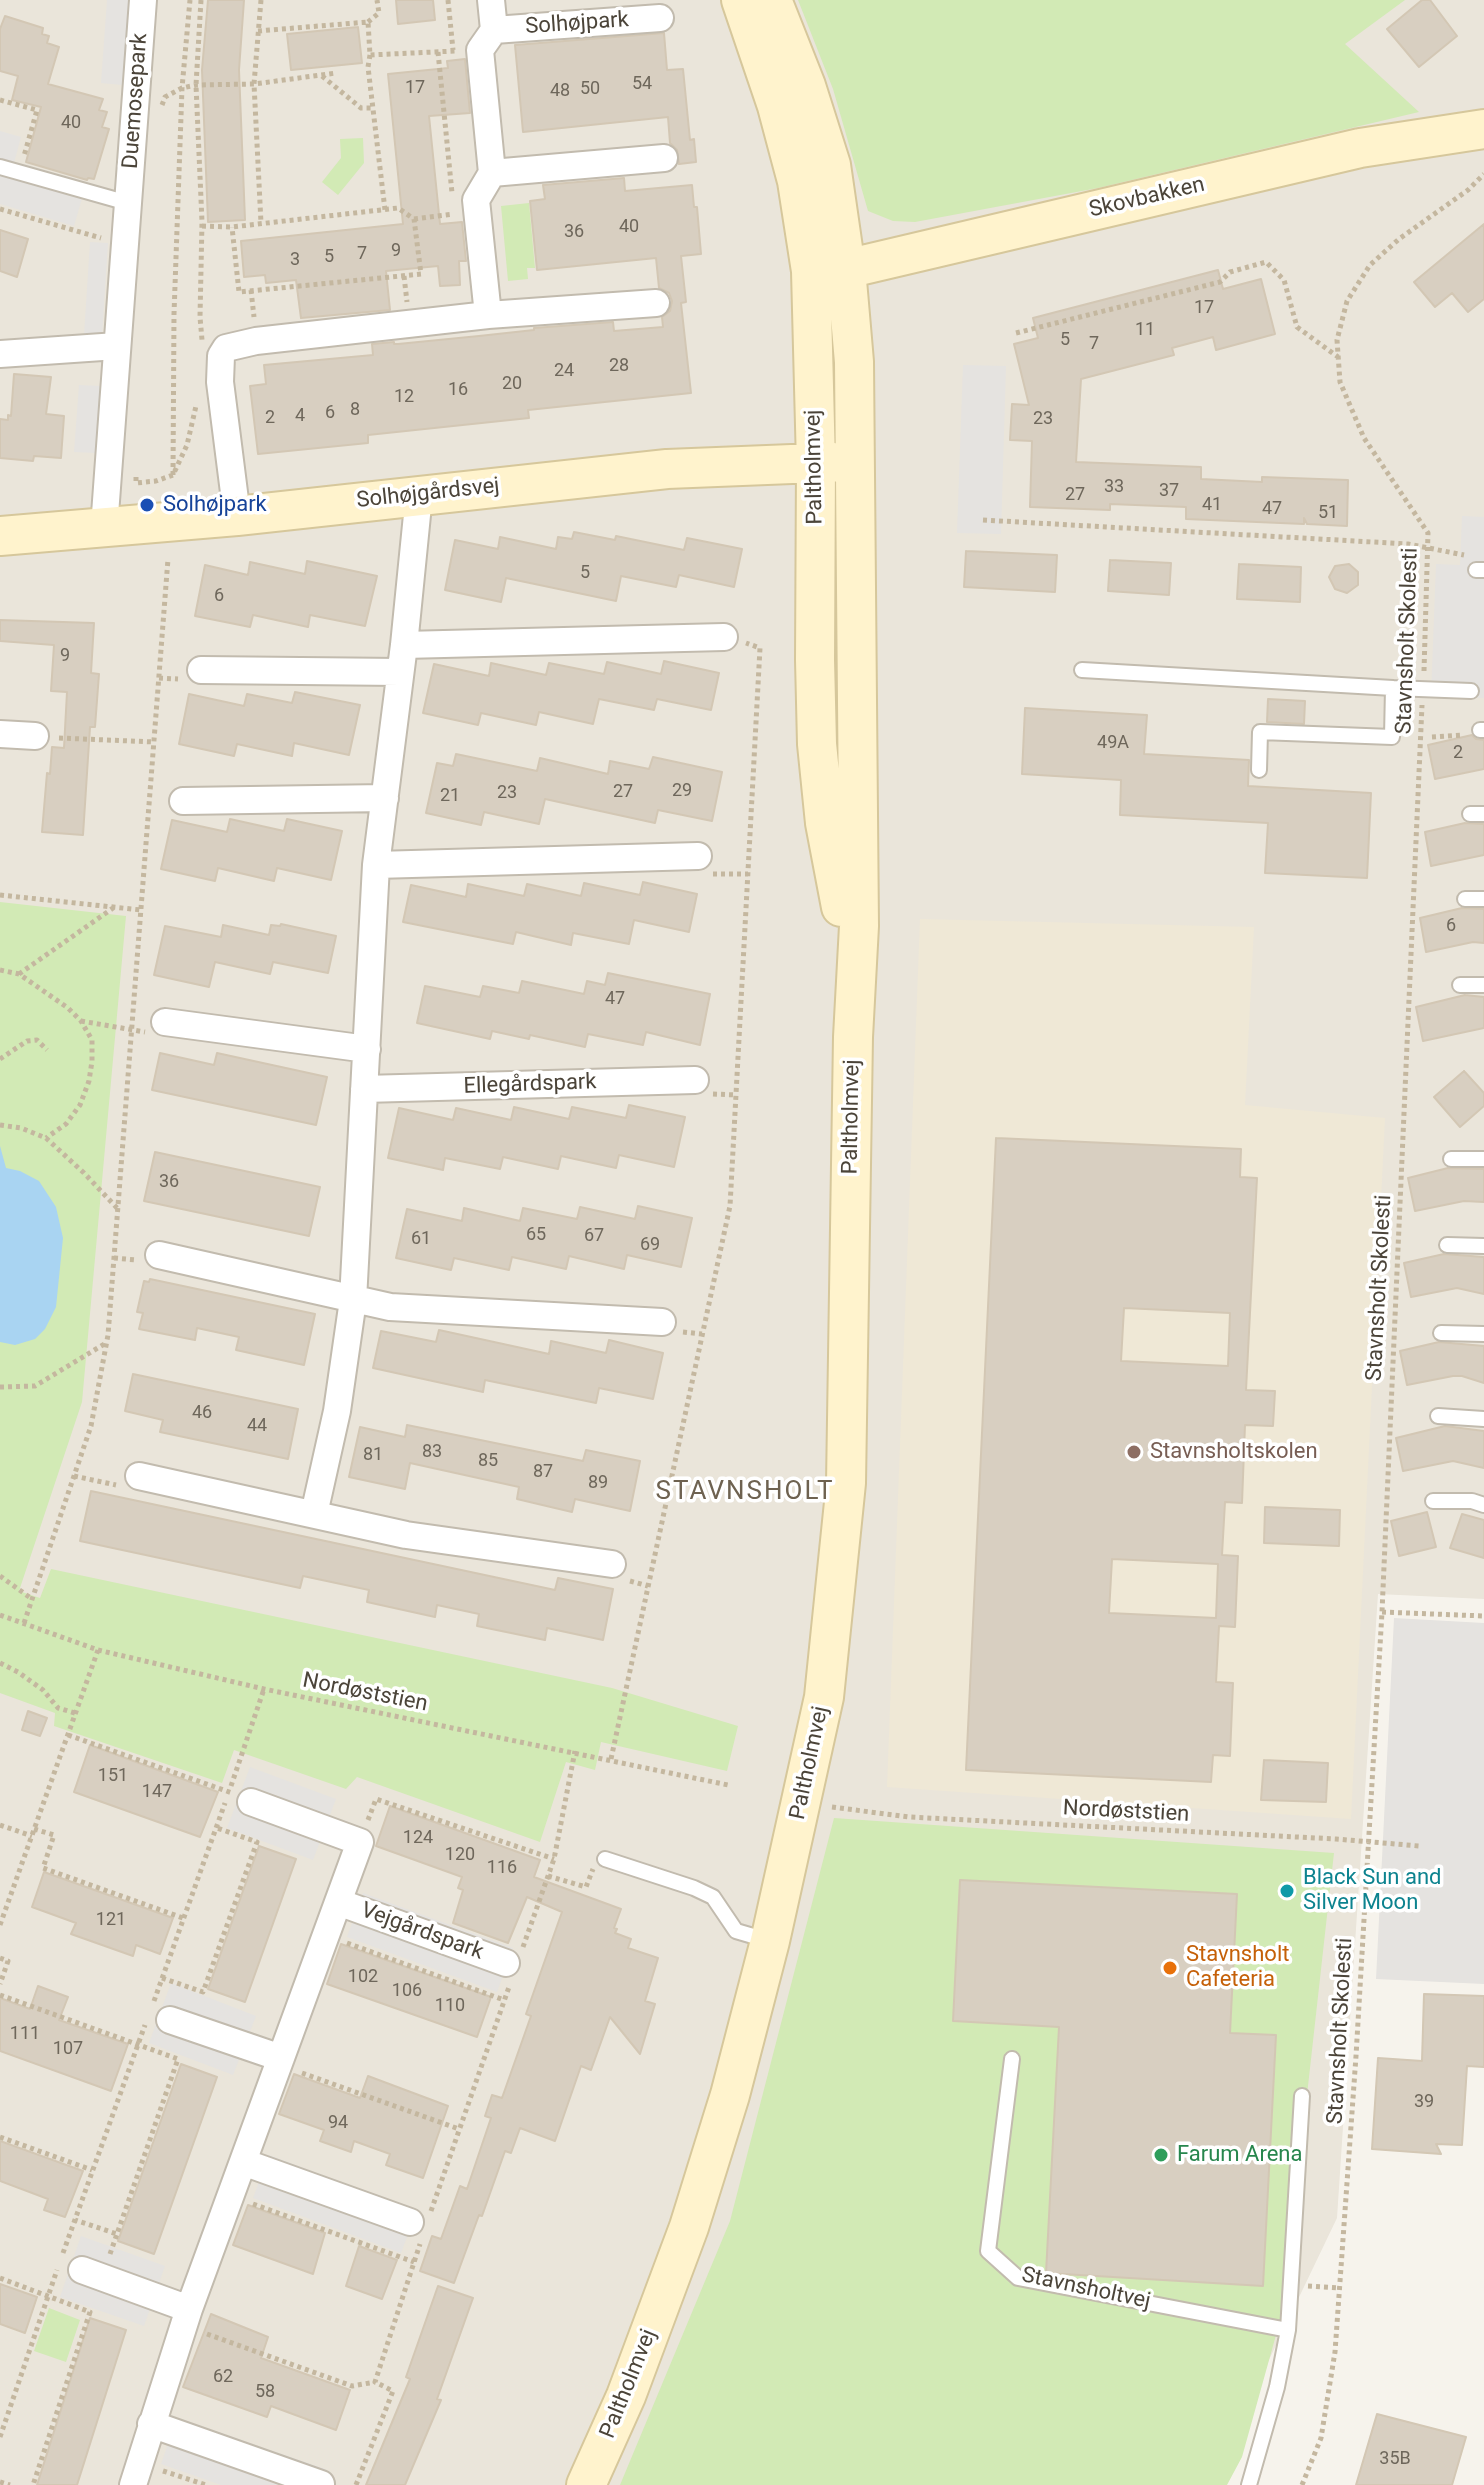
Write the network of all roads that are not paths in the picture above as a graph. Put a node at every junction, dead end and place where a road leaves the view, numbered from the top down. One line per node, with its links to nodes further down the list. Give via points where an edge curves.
1 (143, 0): 11 (street, Duemosepark)
2 (491, 0): 6 (street, Solhøjpark)
3 (741, 0): 12 (street, Paltholmvej)
4 (772, 0): 12 (street, Paltholmvej, via 831,165)
5 (660, 18): 6 (street, Solhøjpark)
6 (487, 40): 10 (street, Solhøjpark)
7 (1484, 129): 12 (street, Skovbakken, via 1360,148)
8 (664, 158): 10 (street)
9 (0, 167): 11 (lane, Duemosepark)
10 (492, 173): 14 (street, Solhøjpark, via 476,200)
11 (128, 203): 15 (street, Duemosepark)
12 (828, 270): 17 (street, Paltholmvej, via 854,362); 18 (street, Paltholmvej)
13 (656, 303): 14 (street)
14 (488, 315): 20 (street, via 226,348 220,369)
15 (117, 346): 16 (street); 21 (street, Duemosepark)
16 (0, 354)
17 (856, 461): 18 (street, Solhøjgårdsvej); 42 (street, Paltholmvej, via 859,926)
18 (816, 464): 19 (street, Solhøjgårdsvej, via 667,469); 42 (street, Paltholmvej, via 817,744 843,919)
19 (419, 495): 20 (street, Solhøjgårdsvej); 24 (street)
20 (237, 516): 21 (street, Solhøjgårdsvej)
21 (104, 528): 22 (street, Solhøjgårdsvej)
22 (0, 536)
23 (724, 637): 24 (street)
24 (404, 645): 27 (street)
25 (201, 670): 27 (street)
26 (1082, 670): 28 (lane)
27 (400, 672): 33 (street)
28 (1393, 688): 29 (lane); 32 (lane, via 1392,737 1260,732)
29 (1471, 691)
30 (0, 734): 31 (street)
31 (35, 736)
32 (1259, 770)
33 (385, 798): 34 (street); 36 (street)
34 (183, 801)
35 (698, 856): 36 (street)
36 (376, 865): 43 (street)
37 (1465, 899): 38 (lane)
38 (1484, 899)
39 (1460, 985): 40 (lane)
40 (1484, 985)
41 (165, 1022): 43 (street)
42 (853, 1037): 65 (street, Paltholmvej, via 846,1483 824,1697)
43 (367, 1049): 45 (street)
44 (695, 1080): 45 (street, Ellegårdspark)
45 (364, 1089): 51 (street)
46 (1451, 1159): 47 (lane)
47 (1484, 1159)
48 (1447, 1245): 49 (lane)
49 (1484, 1246)
50 (151, 1258): 51 (street)
51 (353, 1300): 52 (street, via 390,1307); 60 (street, via 337,1411)
52 (662, 1322)
53 (1441, 1333): 54 (lane)
54 (1484, 1334)
55 (1438, 1416): 56 (lane)
56 (1484, 1419)
57 (139, 1476): 60 (street)
58 (1433, 1501): 59 (lane)
59 (1484, 1505)
60 (314, 1514): 61 (street, via 406,1535)
61 (612, 1564)
62 (240, 1797): 64 (street, Vejgårdspark, via 360,1842)
63 (605, 1859): 65 (lane, via 713,1897 736,1931)
64 (338, 1902): 66 (street, Vejgårdspark); 69 (street, Vejgårdspark)
65 (770, 1941): 78 (street, Paltholmvej, via 689,2227 626,2396)
66 (511, 1969)
67 (155, 2018): 69 (street)
68 (1012, 2059): 75 (lane, Stavnsholtvej, via 988,2251 1018,2278)
69 (280, 2061): 71 (street, Vejgårdspark)
70 (1302, 2096): 75 (lane)
71 (243, 2162): 72 (street); 74 (street, Vejgårdspark)
72 (420, 2226)
73 (82, 2270): 74 (street)
74 (186, 2317): 76 (street, Vejgårdspark)
75 (1288, 2330): 80 (lane)
76 (151, 2424): 77 (street, Vejgårdspark); 79 (street)
77 (136, 2474)
78 (588, 2476)
79 (321, 2484)
80 (1249, 2485)

